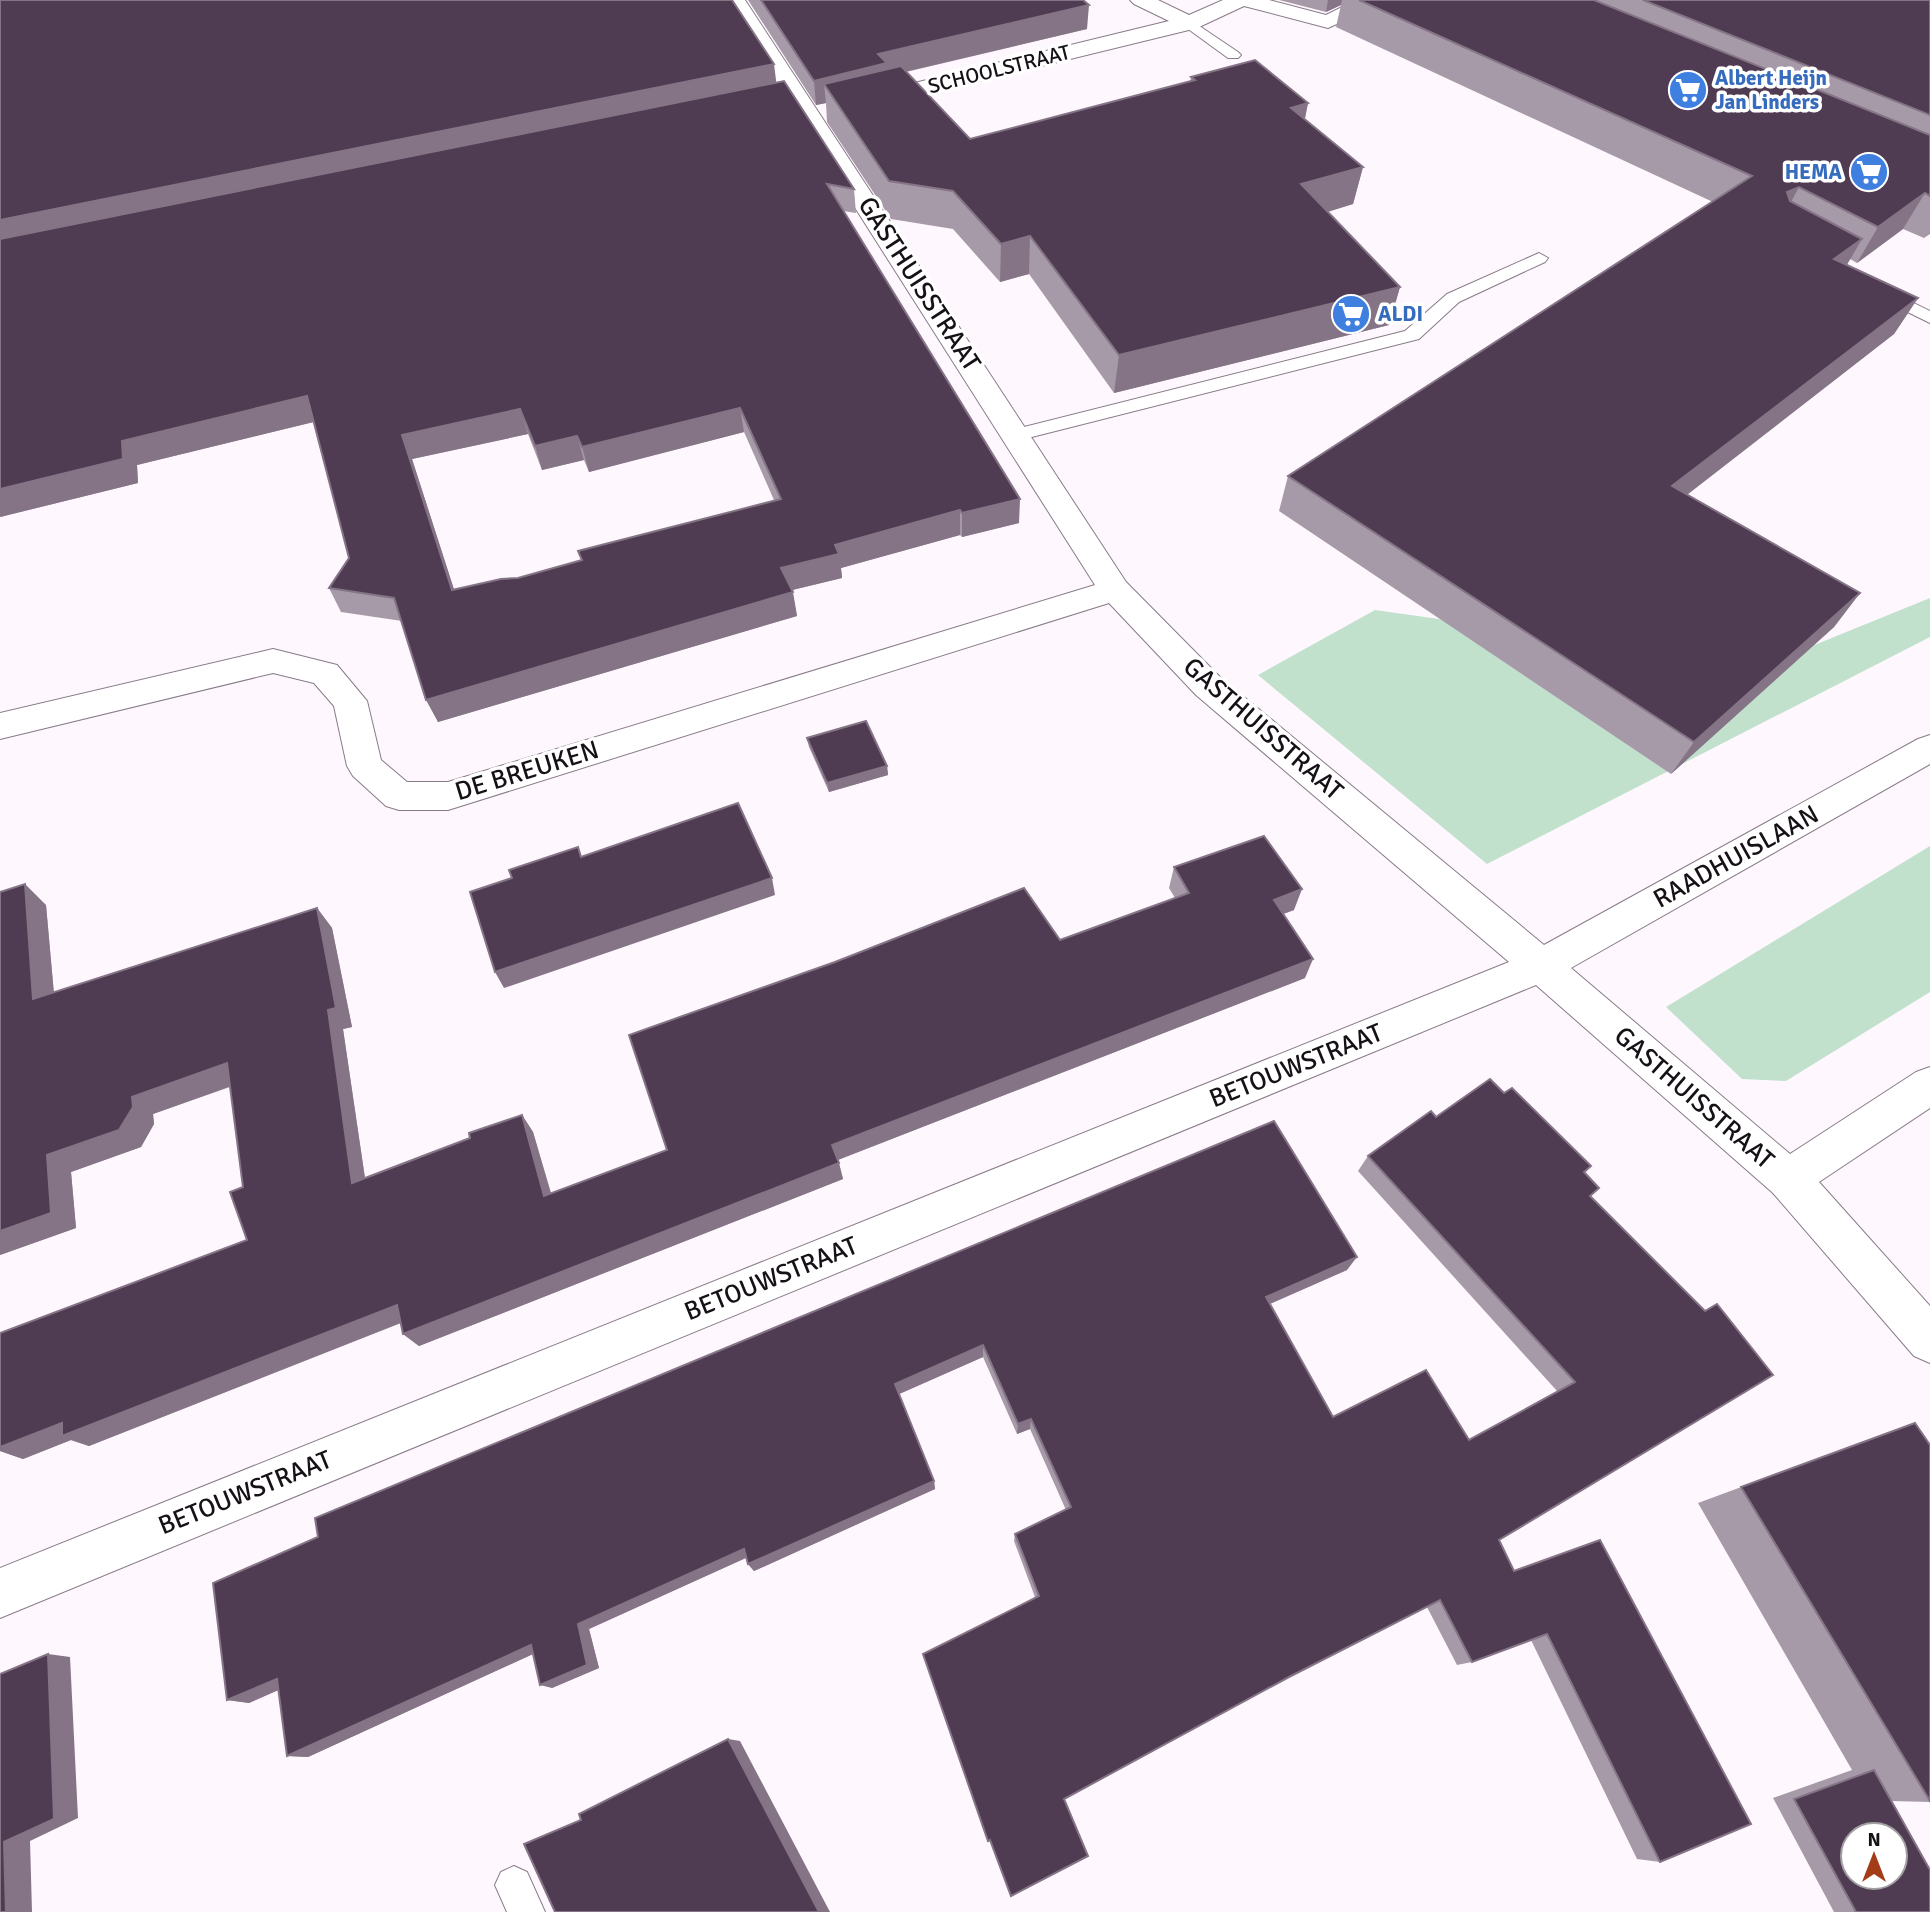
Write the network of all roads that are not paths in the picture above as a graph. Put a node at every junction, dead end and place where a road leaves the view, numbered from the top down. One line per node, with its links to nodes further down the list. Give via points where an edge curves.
1 (734, 0): 7 (street, GASTHUISSTRAAT)
2 (1141, 0): 5 (street)
3 (1242, 0): 4 (street, via 1328,22); 5 (street, SCHOOLSTRAAT)
4 (1373, 0)
5 (1189, 23): 6 (lane); 7 (street, SCHOOLSTRAAT)
6 (1233, 55)
7 (811, 105): 11 (street, GASTHUISSTRAAT)
8 (1539, 258): 11 (lane, via 1453,298 1412,335)
9 (1865, 277): 10 (lane, via 1872,288)
10 (1930, 318)
11 (1016, 435): 12 (street, GASTHUISSTRAAT)
12 (1115, 590): 13 (street, DE BREUKEN, via 448,796 399,796 365,766 350,701 334,683 325,674 273,661); 15 (street, GASTHUISSTRAAT, via 1208,686)
13 (0, 726)
14 (1930, 748): 15 (street, RAADHUISLAAN)
15 (1541, 966): 17 (street, GASTHUISSTRAAT); 19 (street, BETOUWSTRAAT)
16 (1930, 1085): 17 (street)
17 (1788, 1179): 18 (street, GASTHUISSTRAAT)
18 (1930, 1340)
19 (0, 1593)

